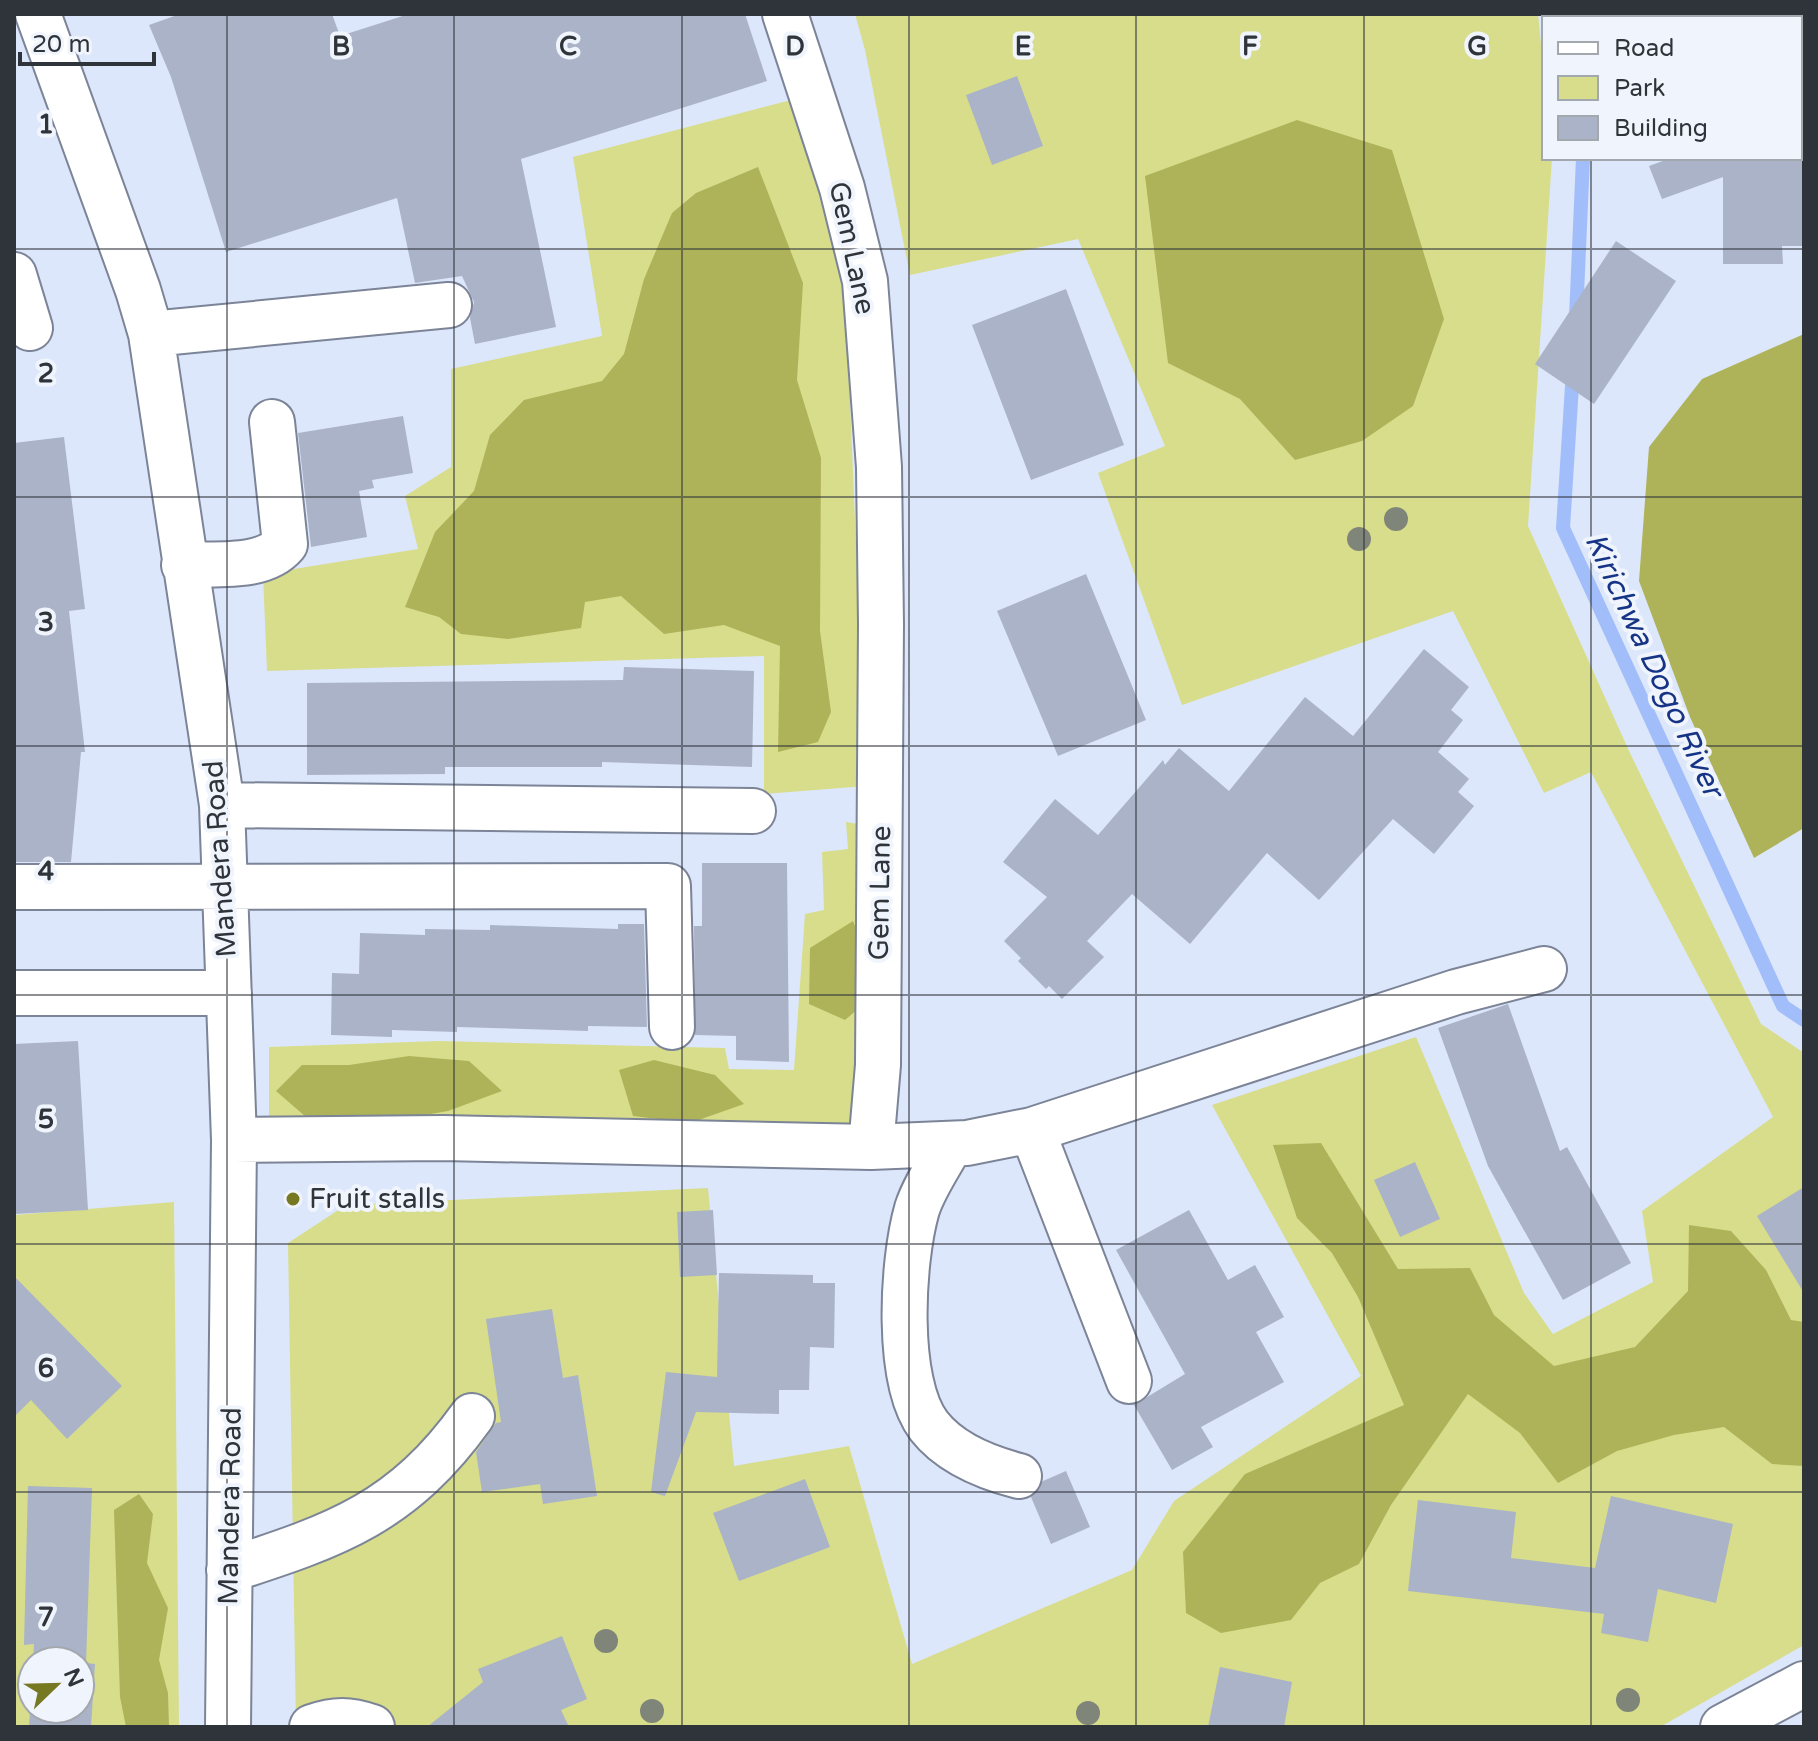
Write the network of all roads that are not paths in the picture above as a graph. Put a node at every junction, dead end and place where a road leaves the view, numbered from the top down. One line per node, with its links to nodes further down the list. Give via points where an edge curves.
1 (38, 14): 6 (street, Mandera Road)
2 (785, 14): 20 (street, Gem Lane, via 842,188 865,281 879,467 882,731 878,1065)
3 (14, 275): 5 (street)
4 (449, 305): 6 (street)
5 (30, 328)
6 (151, 334): 8 (street, Mandera Road)
7 (272, 422): 8 (street, via 285,544 260,561)
8 (184, 565): 9 (street, Mandera Road)
9 (222, 805): 10 (street); 11 (street, Mandera Road)
10 (753, 811)
11 (225, 886): 12 (street); 15 (street, Mandera Road); 16 (street, via 668,886)
12 (14, 887)
13 (1544, 969): 17 (street, via 1456,992)
14 (14, 993): 15 (street)
15 (229, 993): 18 (street, Mandera Road)
16 (672, 1027)
17 (1032, 1130): 19 (street); 21 (street)
18 (234, 1140): 20 (street); 24 (street, Mandera Road)
19 (951, 1144): 20 (street); 23 (street, via 917,1208 908,1262 905,1318 913,1389 929,1425 957,1450)
20 (871, 1147)
21 (1129, 1381)
22 (472, 1416): 24 (street, via 442,1456 386,1506 317,1542)
23 (1019, 1476)
24 (229, 1570): 26 (street, Mandera Road)
25 (1804, 1684): 29 (street)
26 (228, 1727)
27 (312, 1727): 28 (street, via 331,1720)
28 (372, 1727)
29 (1723, 1727)

